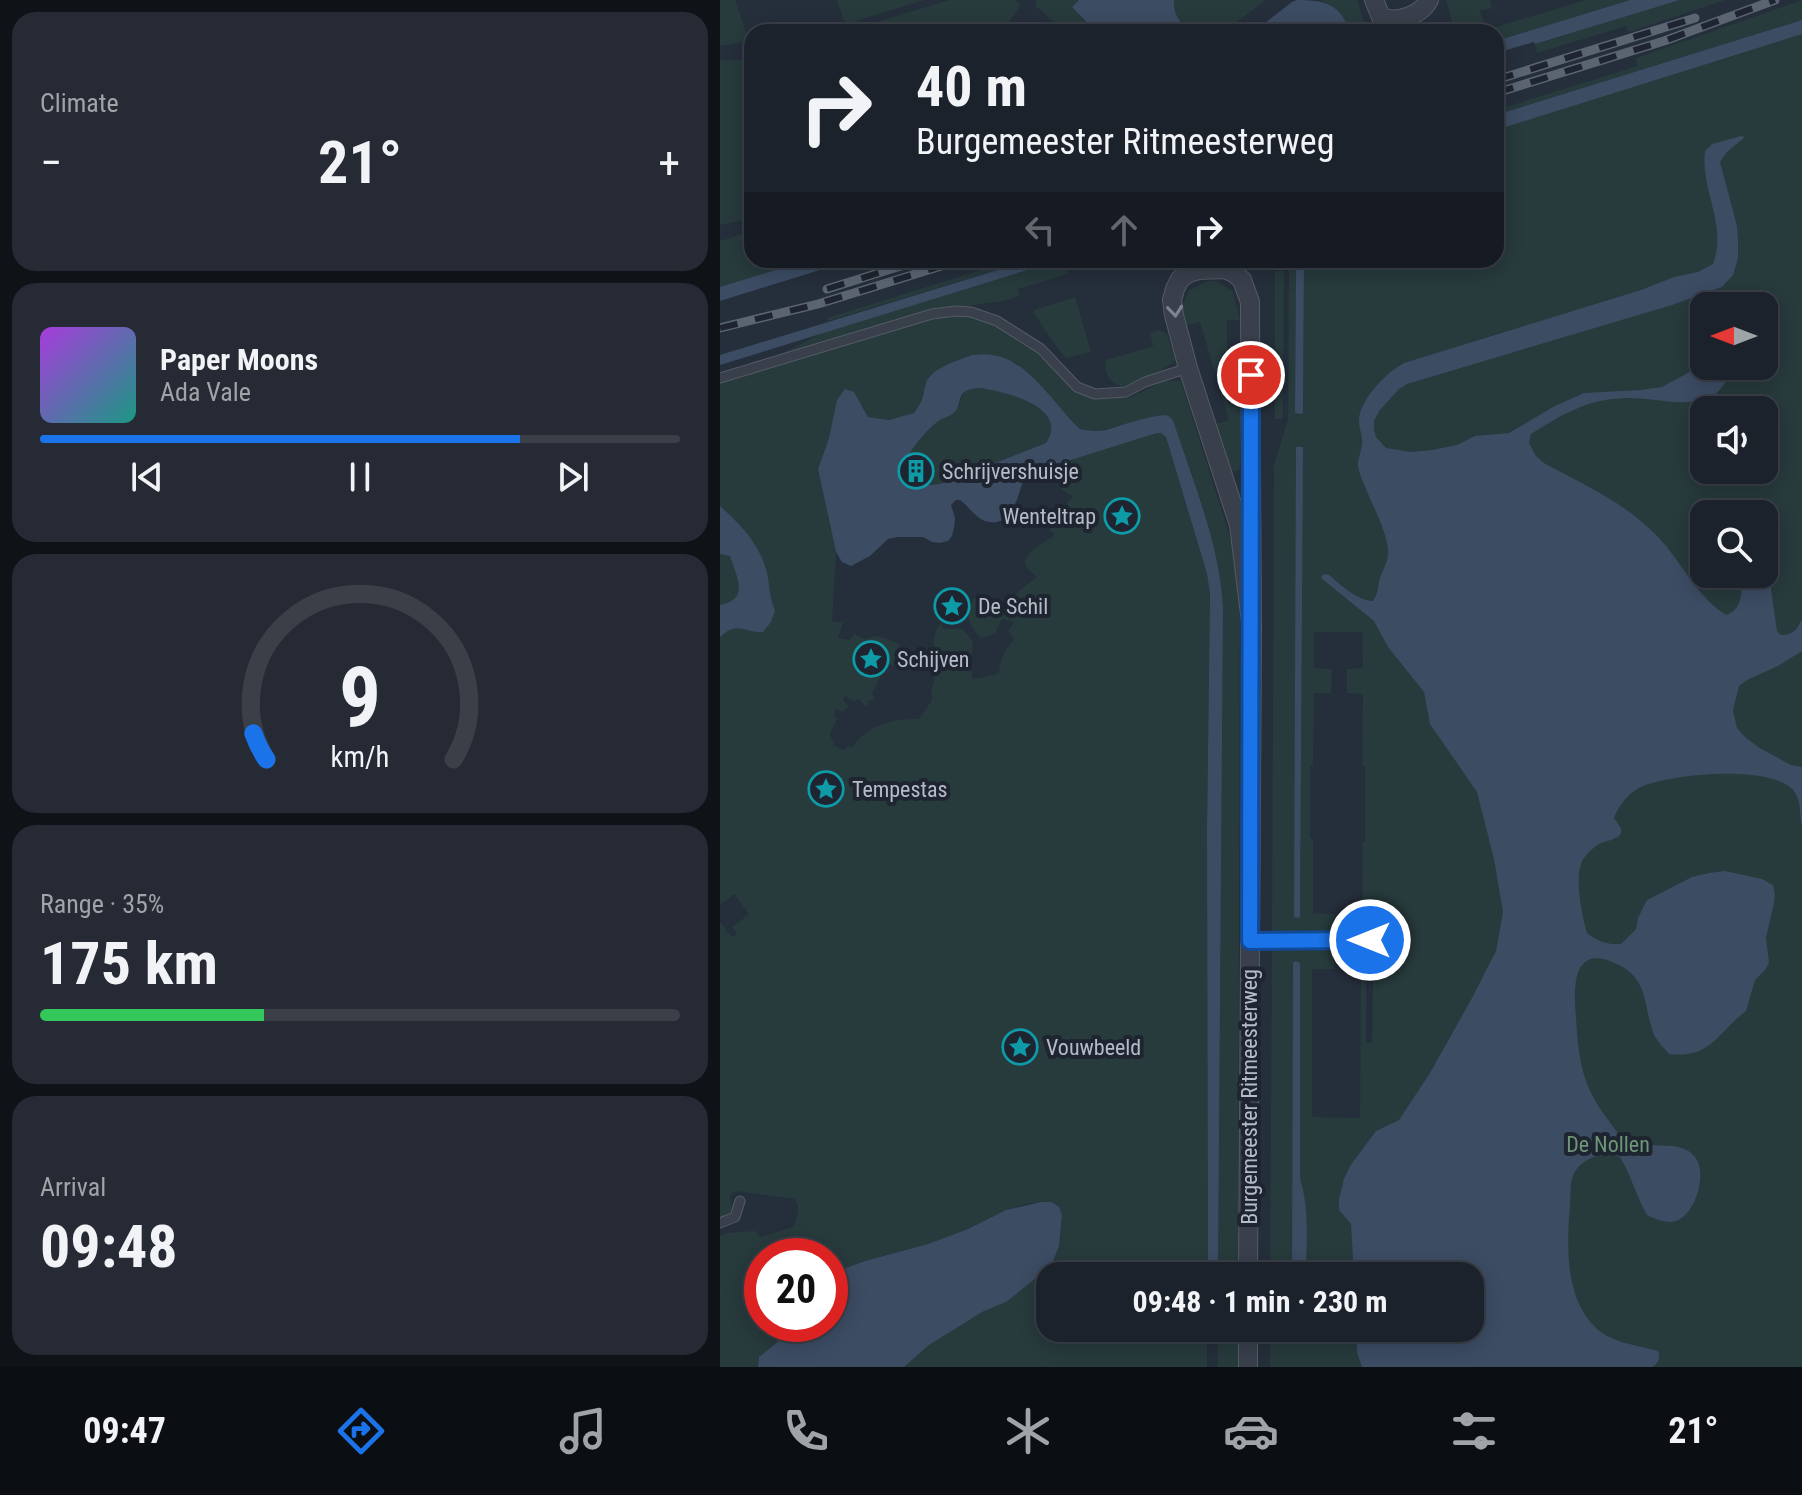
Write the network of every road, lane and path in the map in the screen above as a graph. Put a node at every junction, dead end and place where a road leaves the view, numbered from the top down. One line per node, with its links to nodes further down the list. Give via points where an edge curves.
1 (1374, 0): 2 (street, via 1378,13 1388,20 1417,13)
2 (1429, 0)
3 (1188, 368): 4 (lane, via 1126,392 1095,394 1077,387 1041,349 1007,326 982,314 956,311); 5 (street, Burgemeester Ritmeesterweg, via 1239,525); 5 (street, Burgemeester Ritmeesterweg, one-way to 3, via 1250,302 1234,273 1199,270 1180,279 1175,289 1174,315)
4 (720, 378)
5 (1252, 630): 7 (street, Burgemeester Ritmeesterweg)
6 (1370, 940): 7 (lane)
7 (1250, 941): 10 (street, Burgemeester Ritmeesterweg)
8 (740, 1201): 9 (lane, via 735,1217)
9 (720, 1223)
10 (1248, 1262)
11 (1248, 1342): 12 (street)
12 (1248, 1367)

